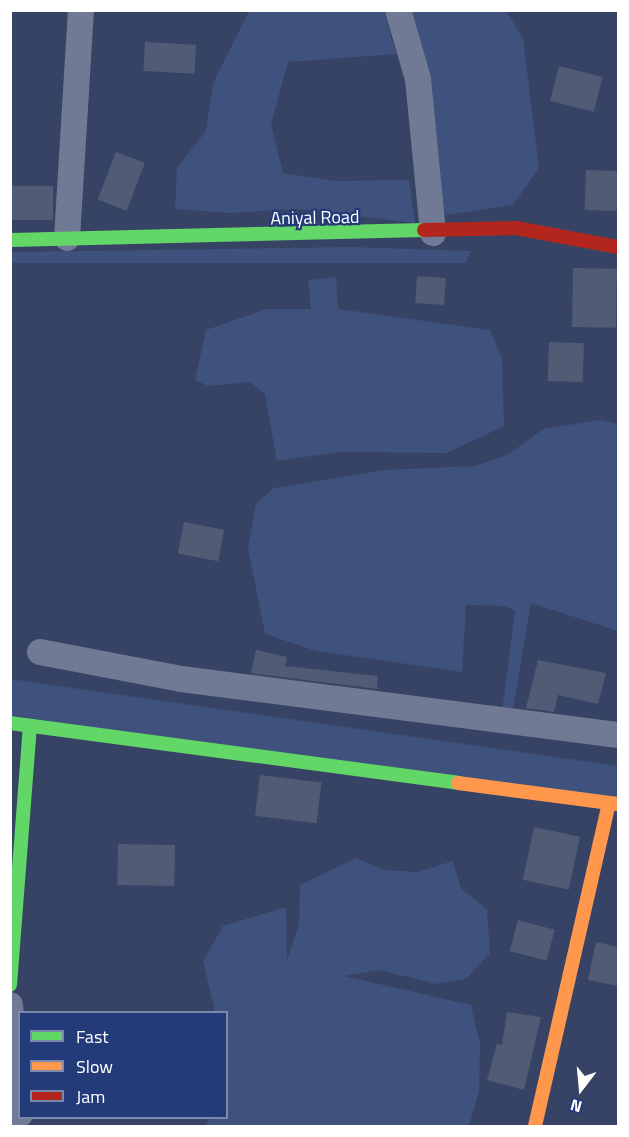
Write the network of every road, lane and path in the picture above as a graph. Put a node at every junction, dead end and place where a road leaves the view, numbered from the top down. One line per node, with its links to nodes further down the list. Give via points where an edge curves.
1 (81, 10): 4 (street)
2 (398, 10): 3 (street, via 418,79)
3 (433, 233): 4 (street, Aniyal Road); 6 (street, Aniyal Road, via 516,228)
4 (67, 238): 5 (street, Aniyal Road)
5 (10, 240)
6 (618, 247)
7 (39, 652): 10 (street, via 181,679)
8 (10, 723): 9 (street)
9 (30, 726): 11 (street); 12 (street)
10 (618, 735)
11 (614, 803): 15 (street)
12 (10, 984)
13 (10, 1005): 14 (street)
14 (18, 1095)
15 (536, 1126)

